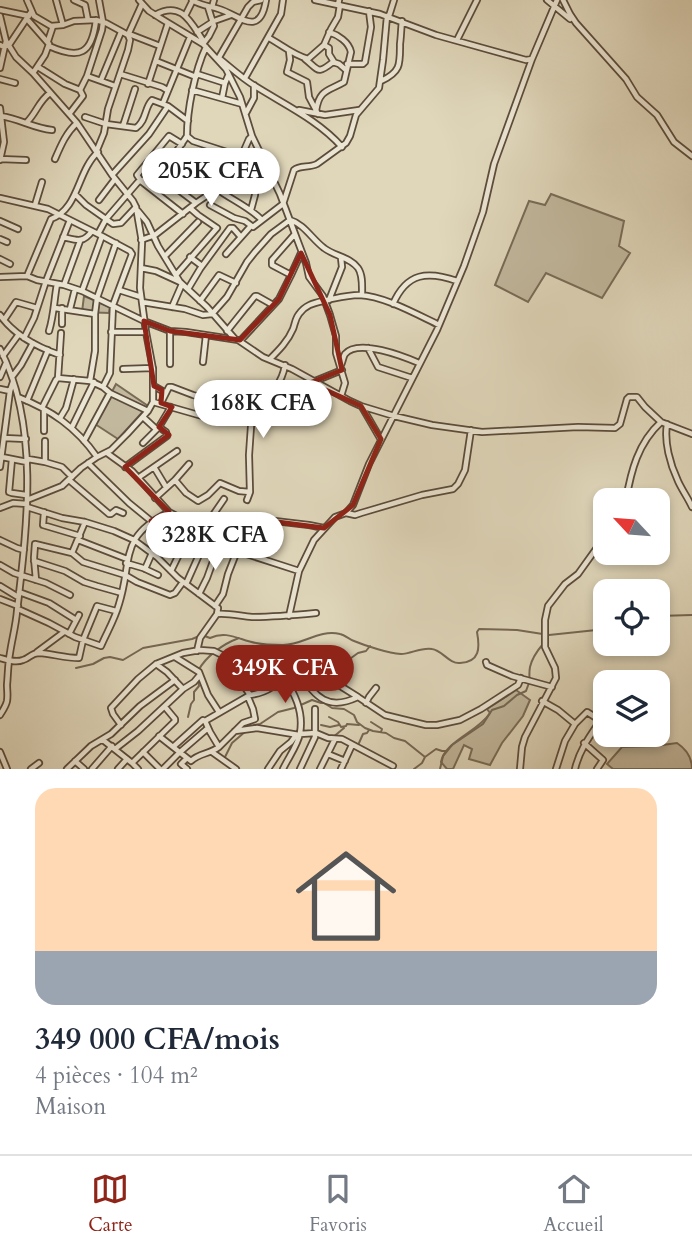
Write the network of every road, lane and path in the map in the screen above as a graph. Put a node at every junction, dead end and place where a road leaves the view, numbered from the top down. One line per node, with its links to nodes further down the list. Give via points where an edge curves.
1 (27, 0): 24 (street)
2 (56, 0): 35 (street)
3 (74, 0): 26 (street, via 85,5)
4 (99, 0): 30 (street)
5 (214, 0): 17 (street)
6 (264, 0): 28 (street, via 250,4); 28 (street, via 259,19)
7 (283, 0): 41 (street)
8 (315, 0): 15 (street)
9 (394, 0): 25 (street)
10 (547, 0): 16 (street)
11 (564, 0): 33 (street)
12 (141, 1): 21 (street); 39 (street)
13 (194, 1): 17 (street); 20 (street)
14 (475, 1): 42 (street)
15 (339, 3): 19 (street); 38 (street, via 338,17)
16 (555, 3): 33 (street); 51 (street)
17 (210, 7): 22 (street); 31 (street)
18 (0, 10): 24 (street)
19 (369, 11): 25 (street); 55 (street, via 365,62)
20 (186, 14): 21 (street, via 173,5); 37 (street)
21 (155, 15): 32 (street)
22 (232, 15): 28 (street); 31 (street)
23 (0, 16): 45 (street)
24 (29, 16): 34 (street); 43 (street); 45 (street)
25 (388, 16): 29 (street); 66 (street)
26 (88, 20): 27 (street); 35 (street)
27 (96, 20): 30 (street); 43 (street, via 92,42 82,52 66,53)
28 (240, 20): 50 (street)
29 (402, 21): 42 (street); 66 (street, via 399,66)
30 (103, 22): 36 (street); 61 (street)
31 (214, 22): 37 (street); 44 (street)
32 (168, 23): 40 (street); 47 (street)
33 (576, 23): 99 (street, via 674,142)
34 (53, 26): 35 (street); 43 (street)
35 (63, 26)
36 (121, 32): 39 (street); 65 (street)
37 (197, 32): 44 (street)
38 (329, 32): 46 (street); 55 (street, via 349,46)
39 (128, 34): 47 (street); 59 (street, via 130,45)
40 (190, 37): 44 (street); 57 (street)
41 (269, 38): 48 (street); 63 (street)
42 (457, 40): 51 (street)
43 (48, 43): 54 (street)
44 (204, 44): 50 (street); 62 (street)
45 (5, 45): 56 (street); 58 (street)
46 (324, 45): 49 (street); 53 (street)
47 (160, 46): 52 (street)
48 (289, 51): 49 (street); 84 (street, via 287,72 307,82)
49 (304, 58): 53 (street, via 319,70)
50 (218, 59): 60 (street); 63 (street)
51 (532, 59): 159 (street)
52 (156, 61): 57 (street); 69 (street)
53 (334, 62): 55 (street)
54 (38, 67): 58 (street); 73 (street)
55 (347, 67): 84 (street, via 342,83 321,95)
56 (0, 68)
57 (178, 69): 62 (street); 74 (street)
58 (33, 73): 76 (street)
59 (120, 74): 69 (street); 71 (street)
60 (228, 74): 68 (street); 79 (street)
61 (87, 76): 65 (street); 73 (street)
62 (197, 76): 68 (street); 75 (street)
63 (245, 78): 70 (street)
64 (0, 79): 67 (street)
65 (101, 80): 71 (street)
66 (380, 81): 82 (street)
67 (15, 83)
68 (225, 83): 77 (street)
69 (148, 84): 74 (street)
70 (254, 85): 80 (street); 85 (street)
71 (115, 86): 91 (street)
72 (135, 89): 92 (street)
73 (80, 90): 83 (street, via 83,96)
74 (167, 90): 78 (street)
75 (192, 90): 77 (street); 89 (street)
76 (50, 93): 83 (street); 88 (street)
77 (222, 98): 79 (street)
78 (165, 104): 89 (street); 92 (street, via 150,101 143,122 136,128); 106 (street, via 149,134)
79 (242, 104): 85 (street)
80 (288, 106): 84 (street); 97 (street, via 323,128)
81 (0, 108): 86 (street)
82 (360, 110): 84 (street); 97 (street)
83 (69, 113): 90 (street)
84 (317, 113)
85 (246, 114): 95 (street)
86 (1, 116): 88 (street); 101 (street, via 4,142)
87 (85, 117): 91 (street)
88 (27, 121): 93 (street)
89 (188, 121): 94 (street)
90 (77, 123): 98 (street); 102 (street)
91 (106, 124): 92 (street); 98 (street)
92 (123, 126)
93 (52, 130)
94 (187, 136): 96 (street); 100 (street)
95 (253, 136): 100 (street); 119 (street)
96 (182, 144): 104 (street); 109 (street, via 166,138 137,175)
97 (342, 147): 119 (street, via 317,164 294,170)
98 (97, 152): 106 (street); 112 (street, via 85,167)
99 (692, 156)
100 (242, 157): 111 (street, via 232,176)
101 (0, 159): 103 (street)
102 (55, 159)
103 (26, 160)
104 (169, 162): 107 (street); 108 (street)
105 (255, 163): 122 (street)
106 (113, 177): 113 (street); 115 (street)
107 (159, 177): 109 (street); 116 (street)
108 (195, 177)
109 (141, 180): 113 (street); 123 (street)
110 (42, 182): 117 (street)
111 (217, 189): 116 (street); 122 (street)
112 (75, 194): 124 (street); 125 (street)
113 (128, 194): 121 (street); 125 (street)
114 (0, 198): 117 (street)
115 (99, 200)
116 (196, 203): 120 (street)
117 (35, 205): 124 (street)
118 (210, 205): 131 (street)
119 (283, 205): 127 (street); 128 (street)
120 (190, 208): 123 (street); 148 (street, via 217,228)
121 (137, 209): 125 (street, via 121,223); 136 (street); 141 (street)
122 (251, 210): 127 (street)
123 (183, 214): 136 (street)
124 (61, 215): 126 (street); 156 (street, via 51,219)
125 (106, 219): 134 (street)
126 (70, 220): 133 (street); 137 (street)
127 (262, 220): 131 (street)
128 (290, 220): 135 (street); 149 (street); 161 (street, via 255,252)
129 (0, 221): 132 (street)
130 (198, 222): 147 (street)
131 (250, 227): 138 (street)
132 (18, 229)
133 (92, 231): 134 (street); 140 (street)
134 (100, 235): 143 (street); 165 (street)
135 (295, 235): 145 (street); 155 (street, via 271,262)
136 (154, 236): 141 (street); 147 (street)
137 (63, 237): 140 (street); 158 (street)
138 (241, 237): 146 (street); 152 (street, via 230,228)
139 (0, 239): 142 (street)
140 (80, 241): 163 (street)
141 (142, 241): 144 (street); 153 (street)
142 (7, 242)
143 (116, 243): 144 (street); 168 (street)
144 (130, 251): 166 (street)
145 (301, 253): 155 (street); 170 (street, via 309,277)
146 (226, 254)
147 (165, 256): 154 (street)
148 (190, 257): 152 (street); 154 (street)
149 (340, 257): 167 (street, via 354,263 360,272); 170 (street, via 342,267)
150 (0, 259): 151 (street)
151 (10, 264)
152 (202, 266): 164 (street)
153 (141, 268): 160 (street); 169 (street)
154 (176, 275): 160 (street)
155 (291, 275): 174 (street)
156 (27, 276): 157 (street); 158 (street)
157 (0, 277)
158 (46, 281): 162 (street); 176 (street)
159 (457, 281): 172 (street, via 421,275); 185 (street)
160 (181, 283): 164 (street); 175 (street)
161 (236, 283): 171 (street, via 219,275); 181 (street)
162 (57, 284): 163 (street); 177 (street)
163 (64, 285): 165 (street)
164 (188, 289): 171 (street)
165 (79, 290): 168 (street); 179 (street)
166 (119, 290): 169 (street); 173 (street)
167 (362, 295): 170 (street); 172 (street)
168 (97, 298): 173 (street); 180 (street)
169 (141, 300): 175 (street); 183 (street)
170 (327, 300): 202 (street, via 310,304 299,313); 209 (street)
171 (200, 301): 181 (street)
172 (393, 304): 185 (street)
173 (113, 305): 183 (street); 189 (street)
174 (273, 305): 188 (street, via 255,296); 195 (street)
175 (172, 307): 181 (street)
176 (37, 308): 182 (street, via 16,302); 194 (street)
177 (55, 308): 178 (street); 186 (street)
178 (61, 308): 179 (street); 184 (street)
179 (70, 309): 180 (street)
180 (95, 314): 217 (street)
181 (212, 314): 188 (street)
182 (2, 317): 192 (street)
183 (144, 321): 187 (street); 190 (street)
184 (62, 324)
185 (439, 325): 205 (street)
186 (50, 331)
187 (170, 331): 193 (street); 206 (street)
188 (227, 331): 195 (street)
189 (111, 332): 190 (street); 219 (street, via 110,373)
190 (146, 332): 208 (street)
191 (61, 333): 200 (street)
192 (19, 334): 194 (street); 201 (street)
193 (206, 335): 195 (street); 203 (street)
194 (24, 338): 196 (street)
195 (238, 340): 202 (street)
196 (33, 343): 199 (street); 214 (street)
197 (368, 348): 205 (street); 209 (street, via 347,353); 213 (street, via 378,367)
198 (0, 349): 201 (street)
199 (48, 351): 200 (street); 226 (street)
200 (60, 355): 212 (street)
201 (4, 356): 204 (street)
202 (270, 359): 207 (street)
203 (203, 362)
204 (6, 363): 211 (street); 214 (street)
205 (420, 363): 213 (street)
206 (170, 364)
207 (285, 365): 216 (street); 234 (street, via 278,387 254,404)
208 (153, 368): 210 (street); 218 (street)
209 (341, 368): 216 (street); 224 (street, via 345,387)
210 (123, 369)
211 (1, 373)
212 (58, 378): 215 (street); 232 (street)
213 (412, 378): 236 (street)
214 (13, 379): 221 (street); 225 (street)
215 (74, 379): 217 (street); 237 (street)
216 (314, 381): 224 (street)
217 (92, 382): 219 (street); 240 (street)
218 (154, 386): 223 (street); 227 (street)
219 (103, 387): 222 (street)
220 (0, 389): 221 (street)
221 (10, 391): 239 (street)
222 (110, 393): 233 (street); 249 (street)
223 (166, 393): 228 (street); 231 (street, via 172,387)
224 (341, 396): 229 (street)
225 (17, 397): 226 (street); 246 (street)
226 (27, 401): 232 (street)
227 (153, 402): 228 (street); 233 (street)
228 (161, 403): 230 (street)
229 (361, 406): 236 (street); 247 (street)
230 (172, 407): 231 (street, via 223,422); 241 (street)
231 (234, 408): 234 (street)
232 (43, 409): 237 (street); 243 (street)
233 (148, 411): 235 (street)
234 (252, 412): 268 (street)
235 (143, 416): 241 (street); 252 (street)
236 (394, 416): 242 (street); 247 (street)
237 (60, 418): 240 (street)
238 (664, 423): 242 (street, via 637,397 629,397 615,428); 244 (street); 267 (street, via 645,440); 273 (street, via 678,482)
239 (3, 425): 245 (street)
240 (72, 427): 249 (street)
241 (157, 428): 250 (street); 261 (street, via 167,436)
242 (471, 430): 278 (street, via 465,470 453,489 355,515)
243 (44, 431)
244 (692, 434)
245 (4, 438): 246 (street); 253 (street)
246 (26, 439): 256 (street)
247 (381, 439): 278 (street)
248 (45, 441): 257 (street)
249 (84, 441): 254 (street)
250 (143, 443)
251 (177, 451): 262 (street)
252 (107, 453): 254 (street); 261 (street)
253 (2, 457): 255 (street); 260 (street)
254 (97, 457): 258 (street)
255 (12, 459): 256 (street); 272 (street, via 7,491)
256 (28, 461): 257 (street); 272 (street)
257 (45, 462): 263 (street, via 62,467)
258 (88, 463): 263 (street); 279 (street)
259 (189, 464): 265 (street)
260 (0, 467)
261 (125, 467): 264 (street)
262 (154, 467): 264 (street); 266 (street)
263 (71, 478): 272 (street); 277 (street, via 109,514)
264 (138, 478): 269 (street)
265 (175, 480): 266 (street); 268 (street, via 198,502 220,483)
266 (166, 487): 269 (street)
267 (628, 488)
268 (250, 492): 271 (street)
269 (155, 498): 276 (street)
270 (224, 499): 284 (street)
271 (247, 500)
272 (27, 502): 274 (street); 275 (street); 290 (street)
273 (692, 507)
274 (0, 508)
275 (44, 512): 280 (street); 285 (street, via 43,525)
276 (169, 512): 279 (street); 281 (street)
277 (123, 513)
278 (346, 513): 283 (street)
279 (151, 521): 282 (street); 297 (street, via 135,539)
280 (85, 522): 285 (street); 294 (street, via 122,534)
281 (198, 527)
282 (167, 528): 286 (street); 294 (street)
283 (324, 528): 287 (street, via 238,517); 301 (street)
284 (209, 530): 287 (street); 289 (street)
285 (79, 538): 293 (street); 297 (street)
286 (187, 538): 289 (street); 300 (street)
287 (219, 538): 291 (street)
288 (0, 540): 290 (street)
289 (203, 546): 306 (street); 310 (street, via 216,553)
290 (24, 551): 292 (street); 302 (street)
291 (237, 551): 301 (street); 313 (street)
292 (34, 552): 293 (street, via 36,544); 296 (street)
293 (72, 553): 303 (street, via 83,562)
294 (152, 553): 299 (street); 300 (street)
295 (593, 553): 336 (street, via 548,606 545,647 555,668)
296 (34, 561): 305 (street); 308 (street)
297 (127, 561): 299 (street); 303 (street)
298 (0, 565): 302 (street)
299 (145, 569): 304 (street)
300 (171, 571): 306 (street)
301 (299, 571): 318 (street)
302 (22, 575): 305 (street); 309 (street)
303 (125, 575): 306 (street, via 170,595); 308 (street)
304 (158, 575)
305 (36, 580): 311 (street)
306 (184, 583): 310 (street)
307 (0, 586): 309 (street)
308 (121, 593): 315 (street)
309 (19, 594): 314 (street); 319 (street, via 77,617)
310 (199, 594): 313 (street)
311 (70, 595)
312 (0, 599): 314 (street)
313 (215, 606): 317 (street)
314 (18, 608): 319 (street); 326 (street)
315 (116, 611): 320 (street, via 97,606); 320 (street, via 101,646)
316 (316, 612): 318 (street)
317 (217, 614): 318 (street); 321 (street, via 200,638)
318 (289, 616)
319 (67, 633): 320 (street); 322 (street)
320 (83, 640): 322 (street, via 79,658)
321 (197, 651): 323 (street); 325 (street)
322 (37, 653): 326 (street)
323 (224, 656): 330 (street, via 266,661); 339 (street)
324 (0, 657): 326 (street)
325 (174, 657): 328 (street); 331 (street)
326 (9, 661): 332 (street)
327 (486, 662): 333 (street)
328 (156, 664): 335 (street); 350 (street, via 111,708)
329 (296, 669): 330 (street, via 290,667); 340 (street, via 308,662); 340 (street, via 322,699 342,702)
330 (285, 672): 339 (street, via 268,689); 355 (street, via 300,709)
331 (200, 675): 338 (street); 345 (street)
332 (8, 677): 334 (street); 346 (street, via 8,698)
333 (521, 678): 336 (street); 342 (street, via 481,709 438,726 388,716)
334 (0, 679)
335 (175, 680): 338 (street); 350 (street)
336 (552, 687): 341 (street)
337 (376, 688): 342 (street)
338 (183, 689): 343 (street)
339 (249, 696): 345 (street); 352 (street, via 256,718)
340 (358, 697): 342 (street)
341 (542, 701): 349 (street); 393 (street, via 522,747)
342 (366, 703)
343 (165, 707): 356 (street, via 175,720); 361 (street)
344 (315, 709): 353 (street)
345 (219, 712): 348 (street)
346 (0, 715)
347 (593, 716): 349 (street, via 585,712)
348 (205, 721): 351 (street); 362 (street)
349 (575, 724): 394 (street)
350 (121, 725): 358 (street)
351 (208, 728): 363 (street); 367 (street)
352 (234, 732): 355 (street, via 257,728); 363 (street)
353 (316, 733): 355 (street); 357 (street); 390 (street)
354 (593, 734): 359 (street)
355 (298, 735): 388 (street); 389 (street)
356 (159, 736): 362 (street); 365 (street)
357 (335, 739): 360 (street); 368 (street)
358 (103, 740): 361 (street); 371 (street)
359 (584, 744): 395 (street); 396 (street, via 603,760)
360 (352, 745): 372 (street); 376 (street)
361 (113, 747): 370 (street); 381 (street)
362 (173, 747): 367 (street)
363 (219, 747): 366 (street)
364 (0, 752): 377 (street)
365 (143, 752): 374 (street); 384 (street)
366 (212, 752): 369 (street, via 191,761); 387 (street)
367 (179, 753): 369 (street); 384 (street)
368 (328, 754): 372 (street); 391 (street)
369 (187, 758): 375 (street)
370 (127, 759): 374 (street); 382 (street)
371 (75, 761): 379 (street); 380 (street)
372 (345, 761): 392 (street)
373 (39, 763): 378 (street)
374 (132, 763): 383 (street)
375 (181, 764): 385 (street); 386 (street)
376 (393, 766)
377 (7, 769)
378 (31, 769)
379 (67, 769)
380 (84, 769)
381 (92, 769)
382 (118, 769)
383 (138, 769)
384 (162, 769)
385 (176, 769)
386 (187, 769)
387 (236, 769)
388 (268, 769)
389 (283, 769)
390 (300, 769)
391 (320, 769)
392 (341, 769)
393 (520, 769)
394 (556, 769)
395 (575, 769)
396 (597, 769)

